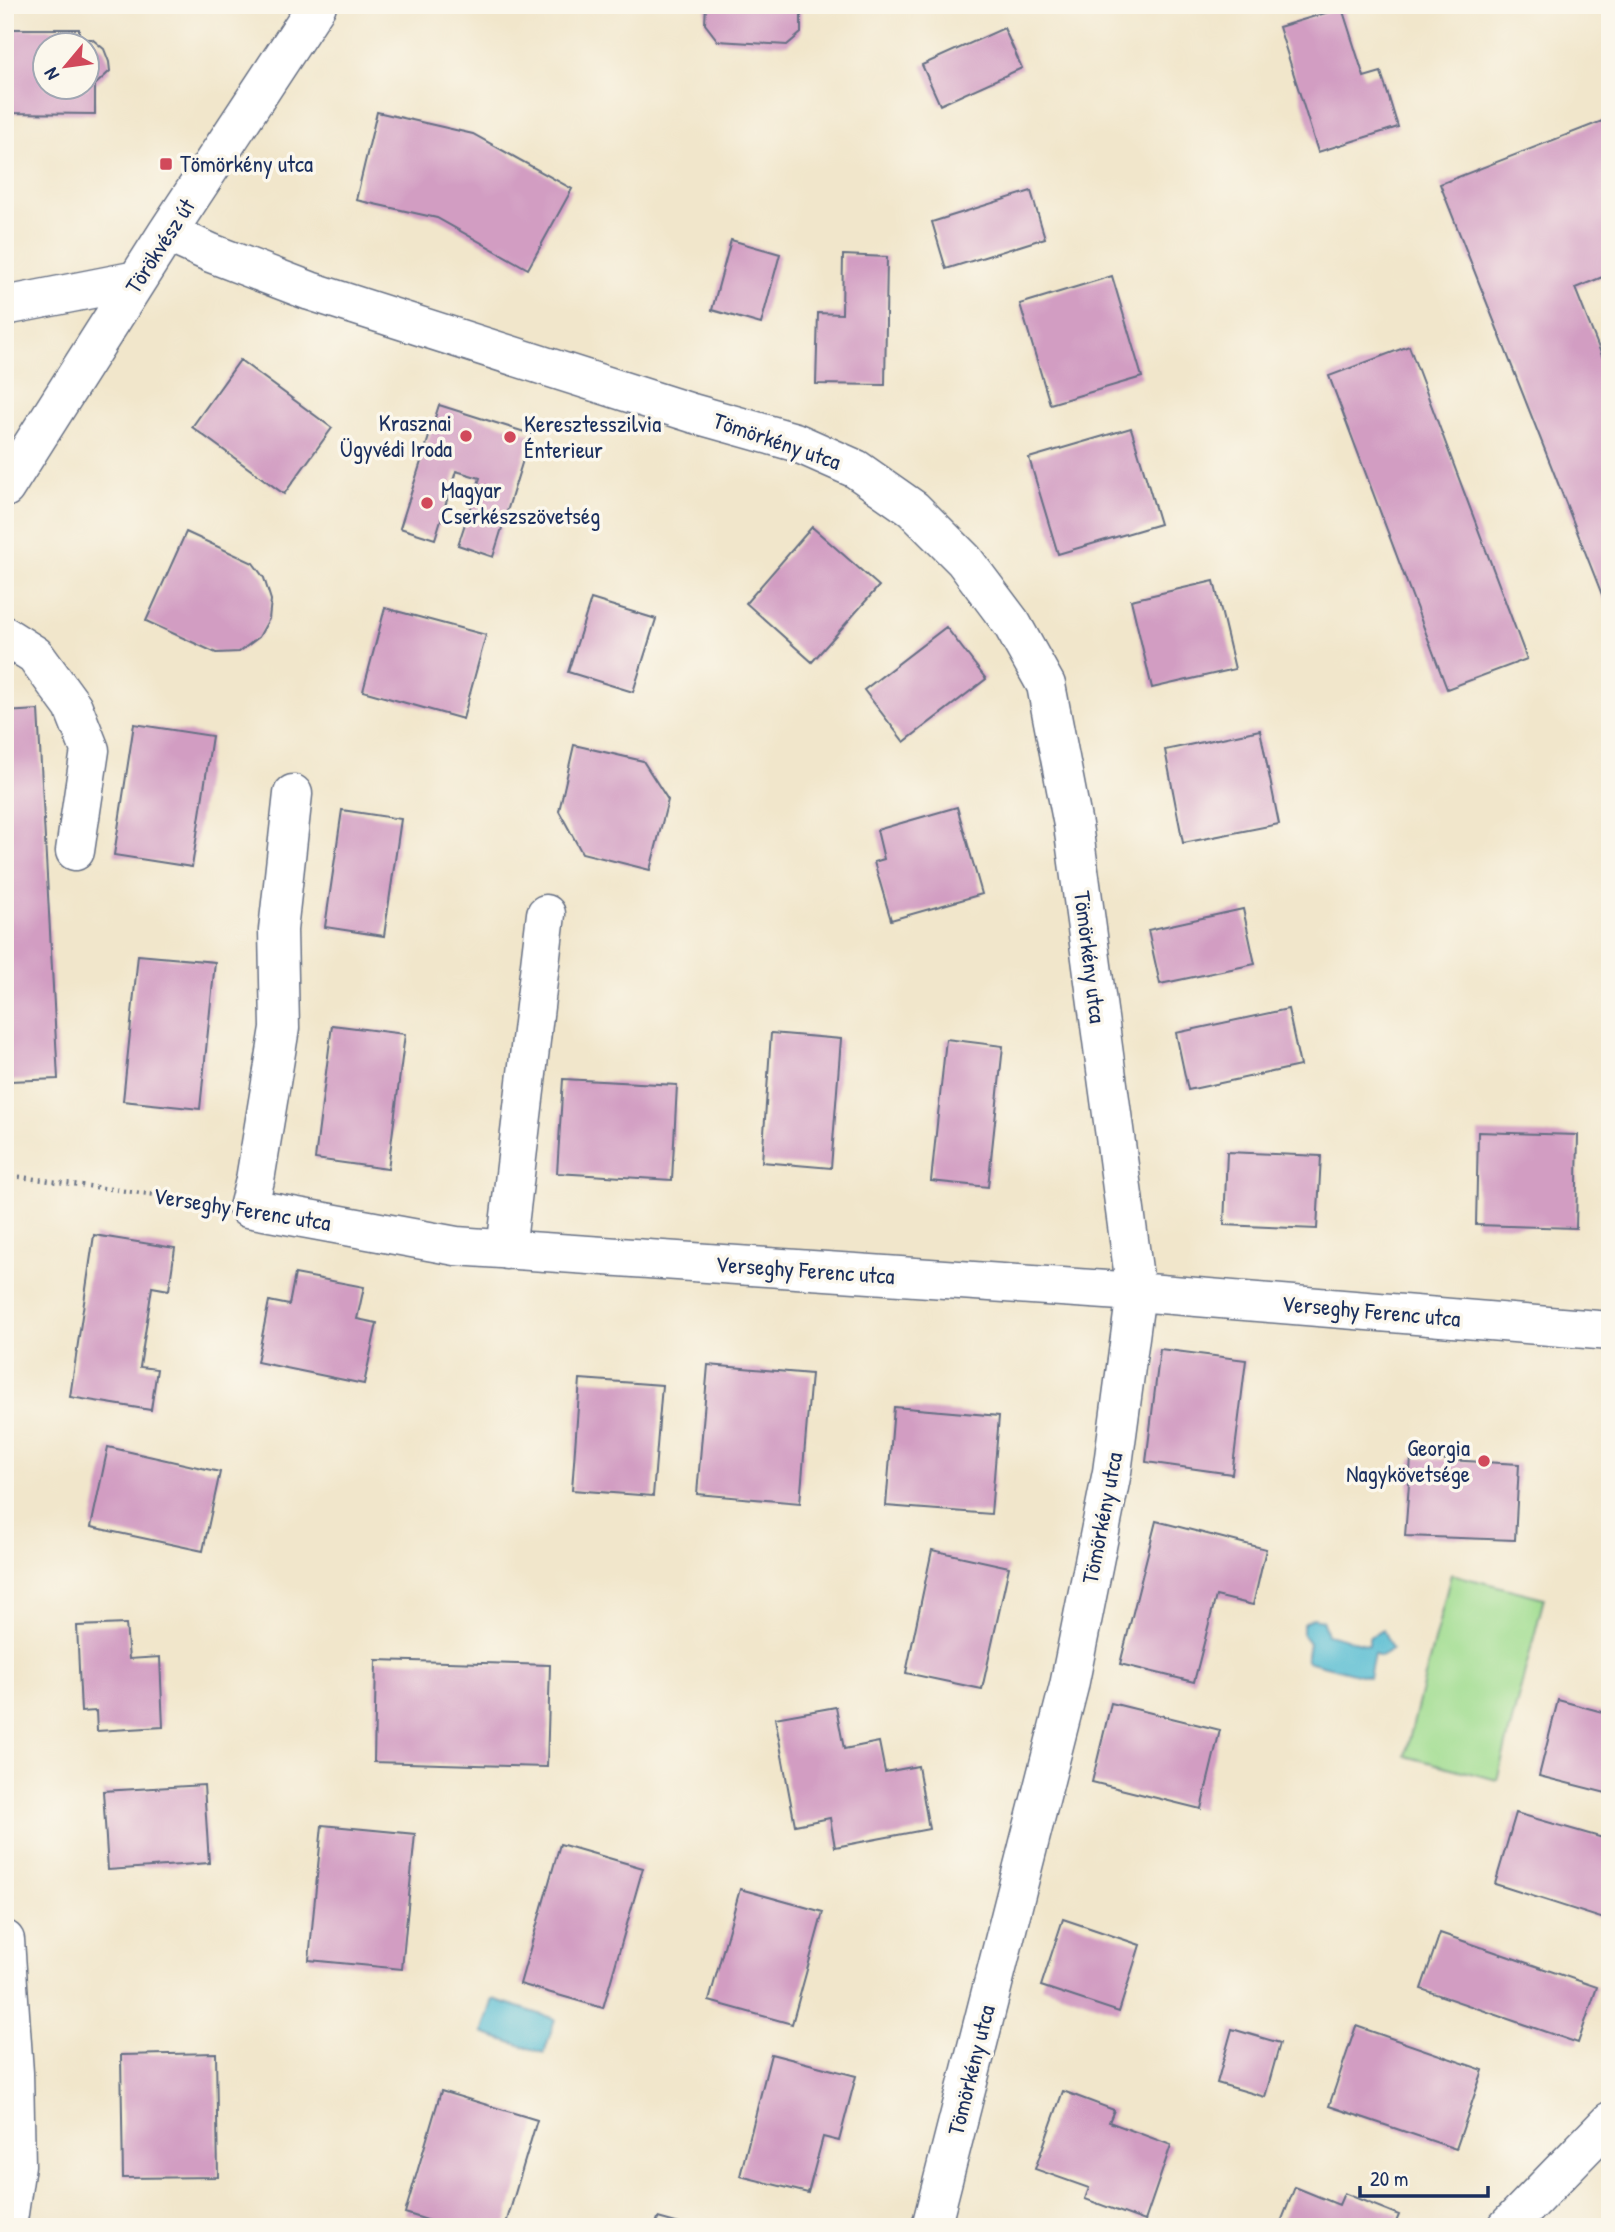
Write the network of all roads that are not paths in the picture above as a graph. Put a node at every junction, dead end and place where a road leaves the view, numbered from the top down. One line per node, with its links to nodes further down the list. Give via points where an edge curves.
1 (317, 5): 2 (street, Törökvész út)
2 (167, 233): 3 (street, Törökvész út); 11 (street, Tömörkény utca, via 310,291 795,442 856,469 913,509 964,559 1012,624 1046,685 1073,825)
3 (137, 280): 4 (street); 5 (street, Törökvész út)
4 (5, 306)
5 (5, 488)
6 (5, 636): 8 (street, via 35,655 73,707 90,750)
7 (293, 794): 10 (street, Verseghy Ferenc utca, via 278,930 280,1028 248,1208 456,1246)
8 (75, 851)
9 (546, 914): 10 (street)
10 (506, 1250): 11 (street, Verseghy Ferenc utca)
11 (1136, 1292): 12 (street, Verseghy Ferenc utca); 18 (street, Tömörkény utca, via 1112,1472 1069,1686)
12 (1610, 1331)
13 (5, 1940): 15 (street)
14 (1610, 2121): 19 (street)
15 (16, 2165): 16 (street); 17 (street)
16 (7, 2227)
17 (29, 2227)
18 (931, 2227)
19 (1507, 2227)

